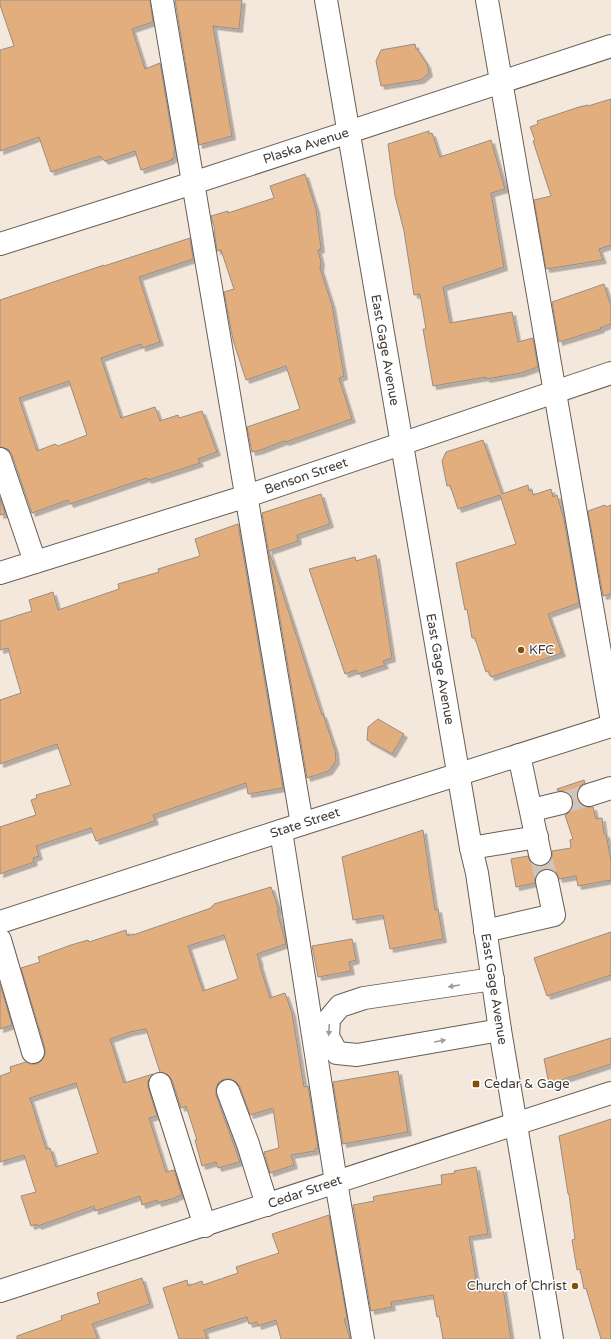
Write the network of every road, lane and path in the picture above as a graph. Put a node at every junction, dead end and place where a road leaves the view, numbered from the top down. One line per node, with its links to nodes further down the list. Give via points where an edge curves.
1 (162, 0): 7 (main road)
2 (326, 0): 6 (main road, East Gage Avenue)
3 (487, 0): 5 (main road)
4 (611, 46): 5 (main road, Plaska Avenue)
5 (501, 82): 6 (main road, Plaska Avenue); 10 (main road)
6 (347, 133): 7 (main road, Plaska Avenue); 11 (main road, East Gage Avenue)
7 (193, 183): 8 (main road, Plaska Avenue); 13 (main road)
8 (0, 244)
9 (611, 373): 10 (main road, Benson Street)
10 (554, 392): 11 (main road, Benson Street); 16 (main road)
11 (401, 443): 13 (main road, Benson Street); 19 (main road, East Gage Avenue)
12 (0, 459): 14 (main road)
13 (247, 496): 14 (main road, Benson Street); 24 (main road)
14 (36, 562): 15 (main road, Benson Street)
15 (0, 573)
16 (611, 716)
17 (611, 726): 18 (main road, State Street)
18 (519, 755): 19 (main road, State Street); 23 (main road)
19 (458, 774): 24 (main road, State Street); 26 (main road, East Gage Avenue)
20 (611, 788): 21 (main road)
21 (589, 795)
22 (561, 803): 23 (main road)
23 (532, 810): 26 (main road, via 539,845)
24 (302, 824): 25 (main road, State Street)
25 (281, 831): 28 (main road, State Street); 38 (main road)
26 (471, 848): 29 (main road, East Gage Avenue)
27 (546, 881): 29 (main road, via 554,915)
28 (0, 922)
29 (485, 931): 31 (main road, East Gage Avenue)
30 (0, 940): 33 (main road)
31 (493, 979): 32 (main road, East Gage Avenue); 32 (main road, one-way to 32, via 364,998 340,1006 329,1018 328,1037 337,1053 357,1055)
32 (500, 1030): 37 (main road, East Gage Avenue)
33 (33, 1052)
34 (160, 1084): 40 (main road)
35 (228, 1091): 39 (main road)
36 (611, 1093): 37 (main road, Cedar Street)
37 (516, 1124): 38 (main road, Cedar Street); 43 (main road, East Gage Avenue)
38 (336, 1182): 39 (main road, Cedar Street); 42 (main road)
39 (267, 1205): 40 (main road, Cedar Street)
40 (205, 1226): 41 (main road, Cedar Street)
41 (0, 1292)
42 (362, 1339)
43 (552, 1339)

